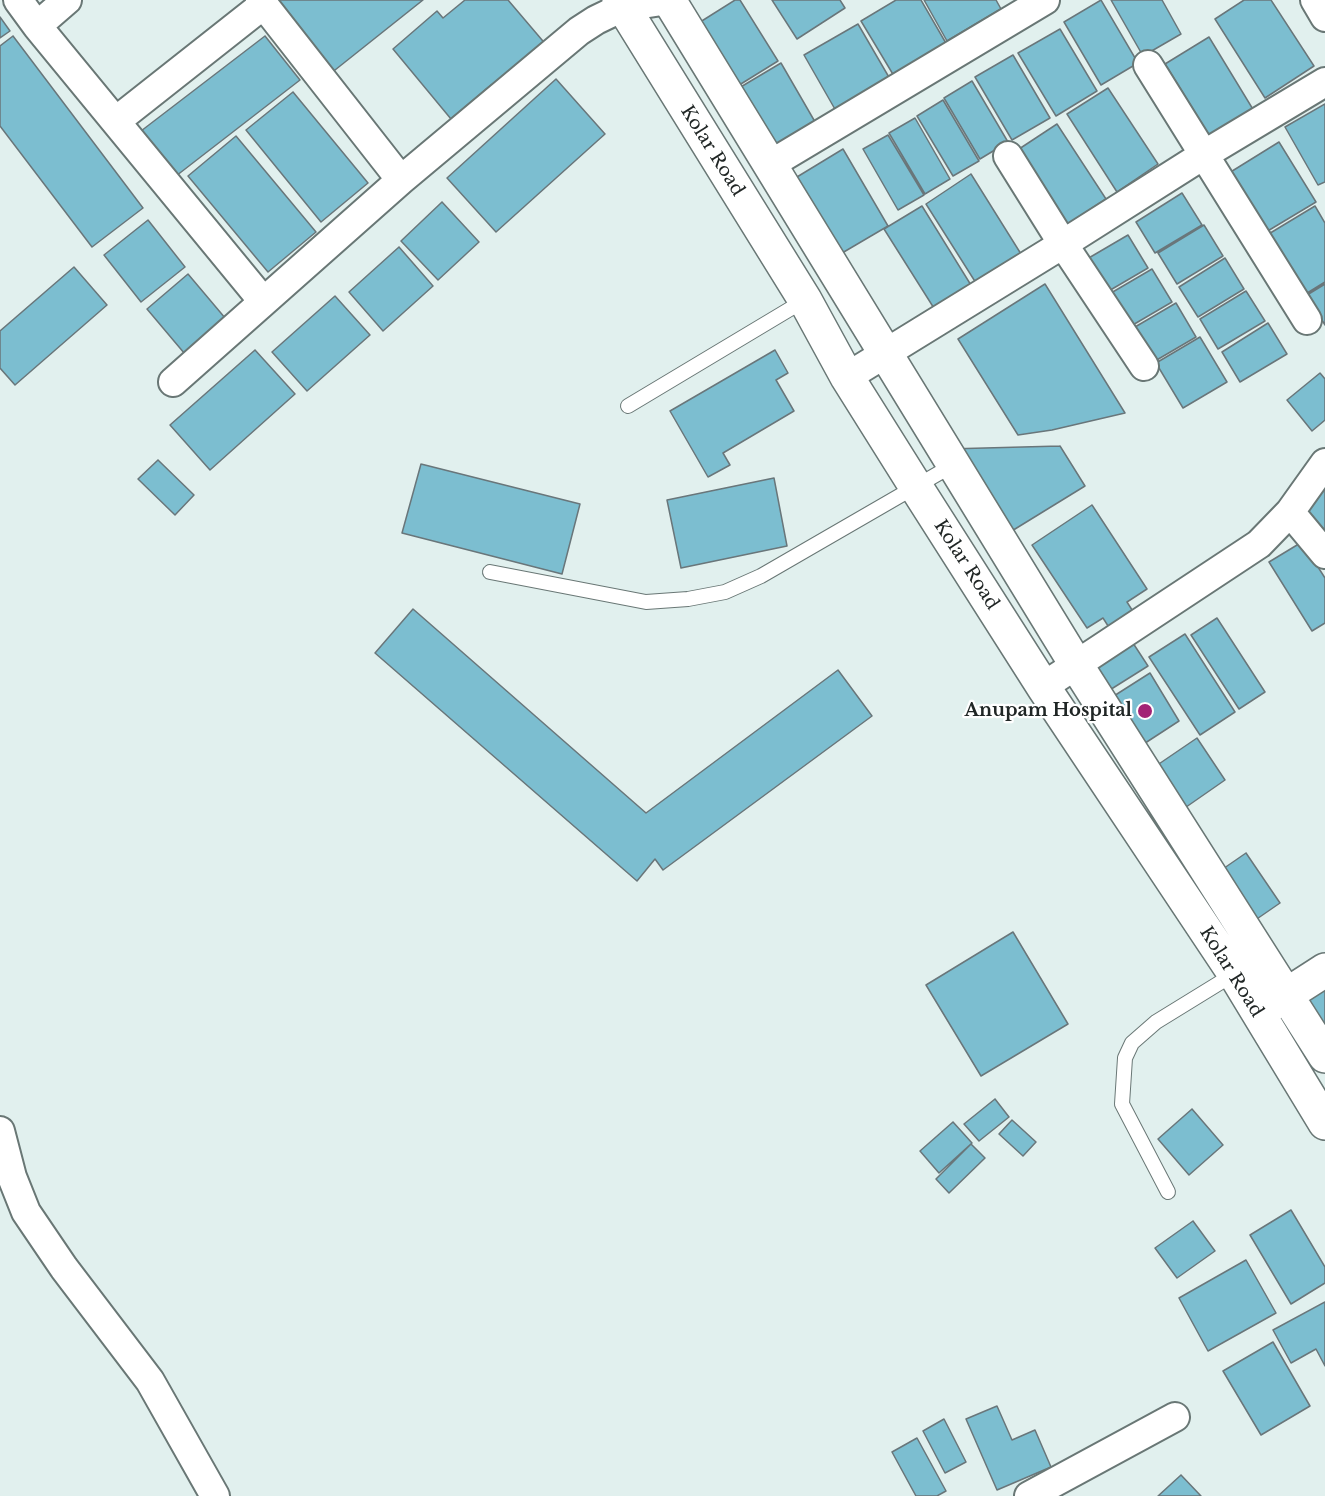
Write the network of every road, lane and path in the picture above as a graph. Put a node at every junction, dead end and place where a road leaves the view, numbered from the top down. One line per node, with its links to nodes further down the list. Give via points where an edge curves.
1 (18, 0): 9 (street)
2 (67, 0): 9 (street)
3 (669, 0): 7 (street); 15 (main road, Kolar Road)
4 (1046, 0): 15 (street)
5 (1315, 0): 8 (street)
6 (261, 2): 12 (street); 16 (street)
7 (621, 4): 16 (street, via 579,31); 18 (main road, Kolar Road)
8 (1325, 17)
9 (37, 26): 12 (street)
10 (1148, 65): 13 (street)
11 (1325, 82): 13 (street)
12 (117, 121): 19 (street)
13 (1205, 154): 17 (street); 20 (street)
14 (1008, 156): 17 (street)
15 (771, 164): 21 (main road, Kolar Road)
16 (401, 180): 19 (street)
17 (1063, 244): 21 (street); 22 (street)
18 (805, 300): 23 (main road, Kolar Road); 25 (lane)
19 (263, 301): 24 (street)
20 (1307, 320)
21 (885, 354): 23 (street); 27 (main road, Kolar Road)
22 (1144, 366)
23 (847, 377): 28 (main road, Kolar Road)
24 (173, 382)
25 (628, 406)
26 (1325, 463): 29 (street)
27 (953, 465): 28 (lane); 32 (main road, Kolar Road)
28 (916, 487): 31 (lane, via 760,576 725,592 697,598 646,602); 33 (main road, Kolar Road)
29 (1290, 512): 30 (street); 32 (street, via 1259,544)
30 (1325, 555)
31 (490, 572)
32 (1077, 666): 33 (street); 34 (main road, Kolar Road)
33 (1044, 686): 34 (main road, Kolar Road)
34 (1248, 965): 36 (main road, Kolar Road); 37 (main road, Kolar Road); 41 (lane, via 1156,1022 1132,1043 1125,1058 1122,1104)
35 (1325, 970): 36 (main road)
36 (1285, 995): 37 (main road); 38 (main road, Kolar Road)
37 (1258, 1014): 39 (main road, Kolar Road)
38 (1325, 1056)
39 (1325, 1123)
40 (0, 1131): 43 (street, via 26,1212 150,1381)
41 (1168, 1192)
42 (1175, 1417): 44 (street)
43 (215, 1496)
44 (1029, 1496)

